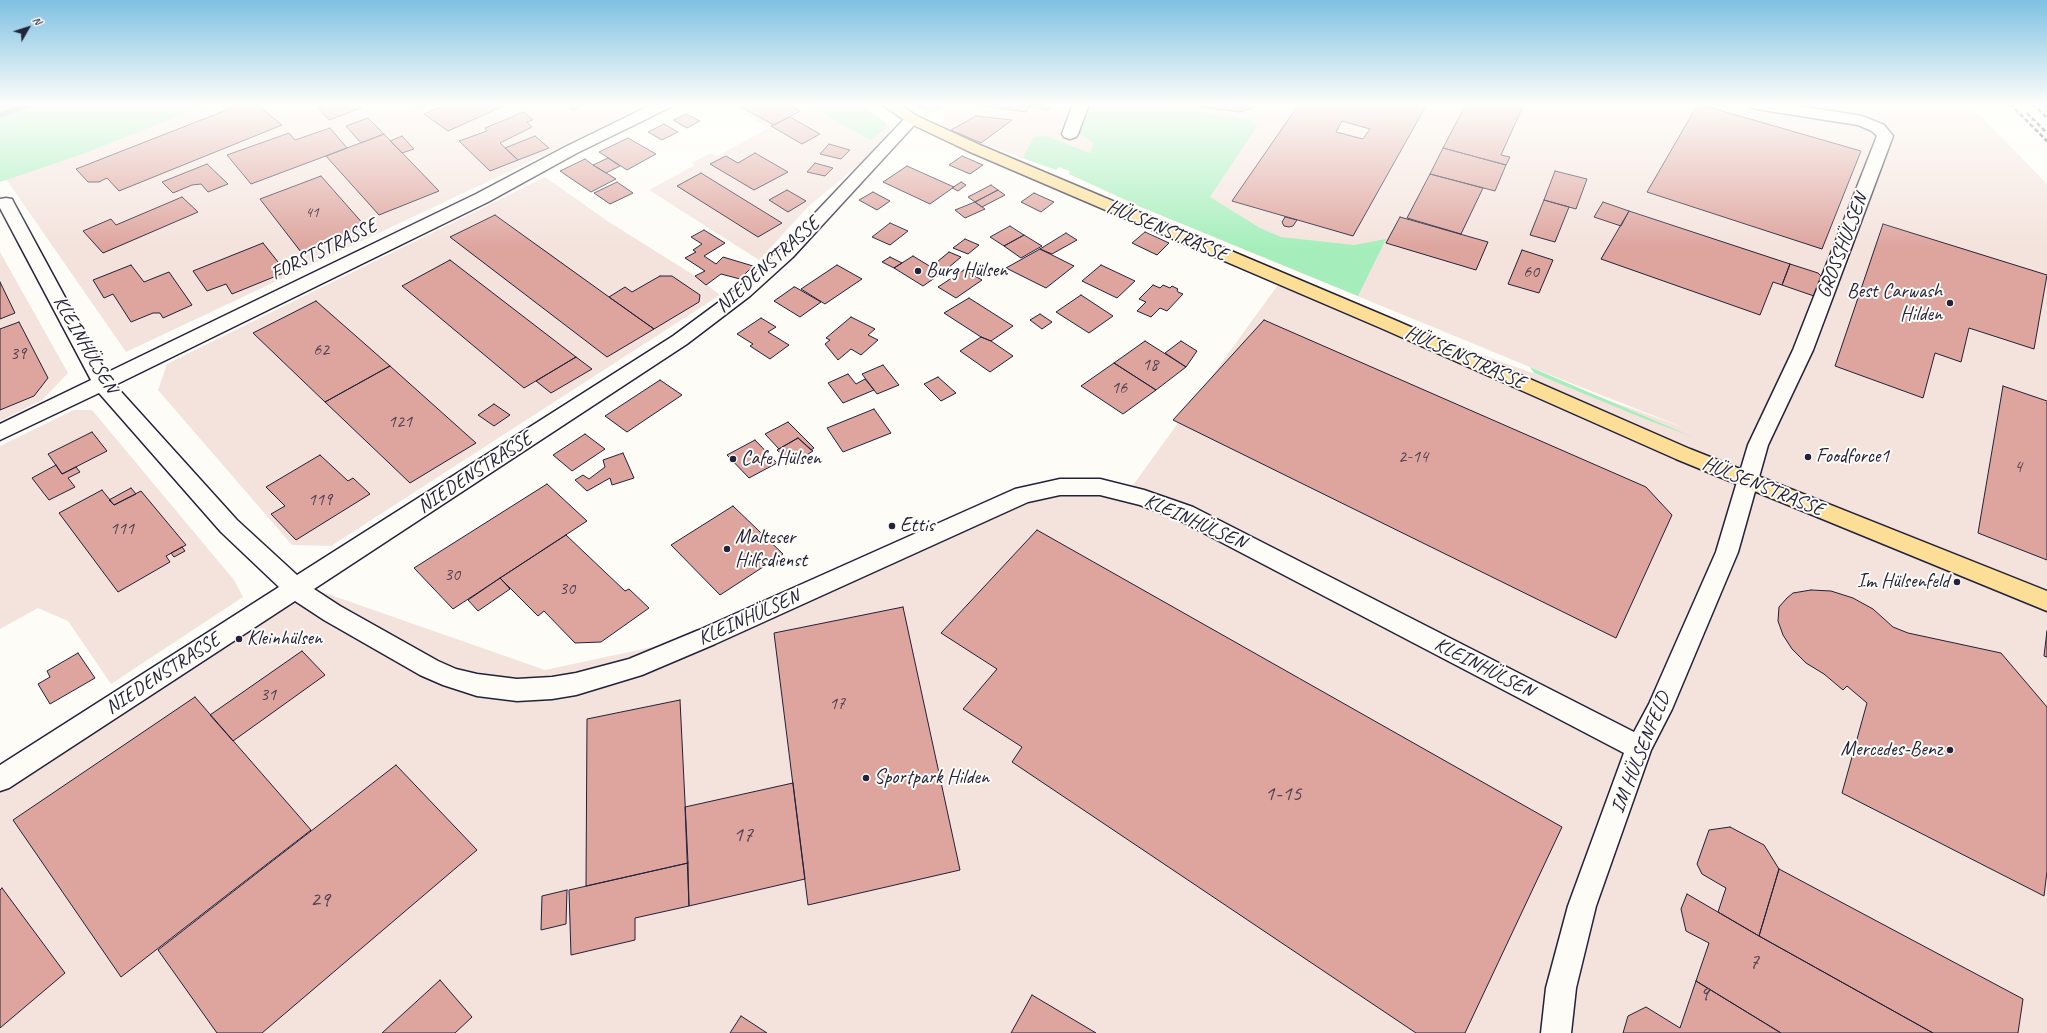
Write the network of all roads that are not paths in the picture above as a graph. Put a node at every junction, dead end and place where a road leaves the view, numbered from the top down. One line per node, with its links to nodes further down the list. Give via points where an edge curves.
1 (569, 152): 6 (street, FORSTSTRASSE, via 482,198)
2 (881, 152): 9 (street, NIEDENSTRASSE, via 804,236 744,292 648,361)
3 (984, 152): 8 (main road, HÜLSENSTRASSE)
4 (1879, 152): 8 (street, GROSSHÜLSEN, via 1803,350 1758,445)
5 (6, 204): 6 (street, KLEINHÜLSEN)
6 (102, 383): 7 (street, FORSTSTRASSE); 9 (street, KLEINHÜLSEN, via 229,526)
7 (0, 433)
8 (1747, 480): 10 (main road, HÜLSENSTRASSE); 11 (street, IM HÜLSENFELD, via 1727,552 1659,709)
9 (296, 589): 11 (street, KLEINHÜLSEN, via 332,614 452,678 517,690 552,688 633,668 1023,495 1060,487 1100,487 1144,498 1185,513); 12 (street, NIEDENSTRASSE)
10 (2047, 602)
11 (1639, 748): 13 (street, IM HÜLSENFELD, via 1582,906 1561,988)
12 (0, 779)
13 (1556, 1033)

